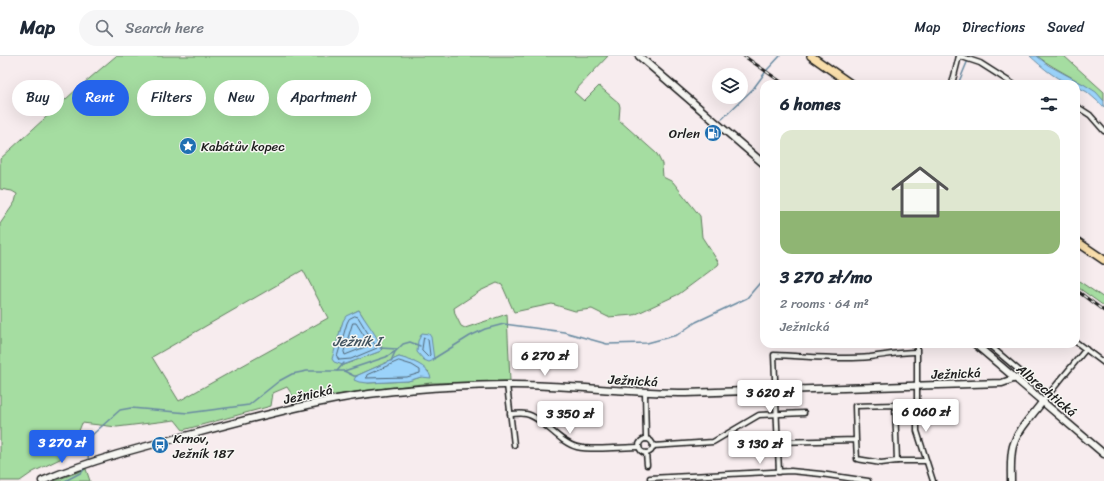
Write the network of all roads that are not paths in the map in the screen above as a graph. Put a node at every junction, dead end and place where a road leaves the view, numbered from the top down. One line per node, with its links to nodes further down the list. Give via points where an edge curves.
1 (638, 56): 9 (street)
2 (811, 56): 4 (main road)
3 (959, 56): 5 (street); 6 (street, via 980,63)
4 (845, 80)
5 (953, 80)
6 (1007, 80)
7 (1080, 109): 8 (street, via 1090,115)
8 (1104, 131)
9 (760, 161)
10 (1080, 244): 11 (main road)
11 (1104, 260)
12 (1080, 345): 16 (street)
13 (916, 348): 17 (street)
14 (980, 348): 19 (street, Albrechtická)
15 (993, 348): 24 (street)
16 (1086, 349): 18 (street); 24 (street)
17 (916, 352): 21 (street); 22 (street, via 843,358 774,355)
18 (1104, 363)
19 (1016, 378): 21 (street, Ježnická, via 1006,382); 25 (street, Albrechtická)
20 (507, 385): 23 (street, Ježnická); 27 (street); 42 (street, Ježnická, via 432,388 337,399 266,414 89,463)
21 (917, 385): 22 (street, Ježnická); 38 (street, via 917,431)
22 (776, 390): 23 (street, Ježnická); 28 (street)
23 (644, 393): 29 (street)
24 (1048, 396): 25 (street)
25 (1043, 401): 36 (street, Albrechtická); 45 (street, via 1014,443)
26 (804, 413): 28 (street)
27 (510, 414): 32 (street); 33 (street, via 533,416 567,443 577,447)
28 (778, 414): 31 (street); 34 (street, via 759,415 713,442)
29 (646, 439): 33 (street, via 642,440); 34 (street)
30 (856, 440): 31 (street); 37 (street, via 857,459 881,463); 37 (street, via 855,406 895,405)
31 (778, 442): 40 (street)
32 (514, 445)
33 (639, 446): 35 (street, via 640,450)
34 (654, 446): 35 (street)
35 (646, 453): 39 (street)
36 (1104, 454)
37 (897, 461): 38 (street)
38 (926, 461): 44 (street)
39 (647, 465)
40 (779, 472): 41 (street); 43 (street, via 822,474)
41 (650, 478)
42 (42, 481)
43 (868, 481)
44 (933, 481)
45 (1011, 481)

